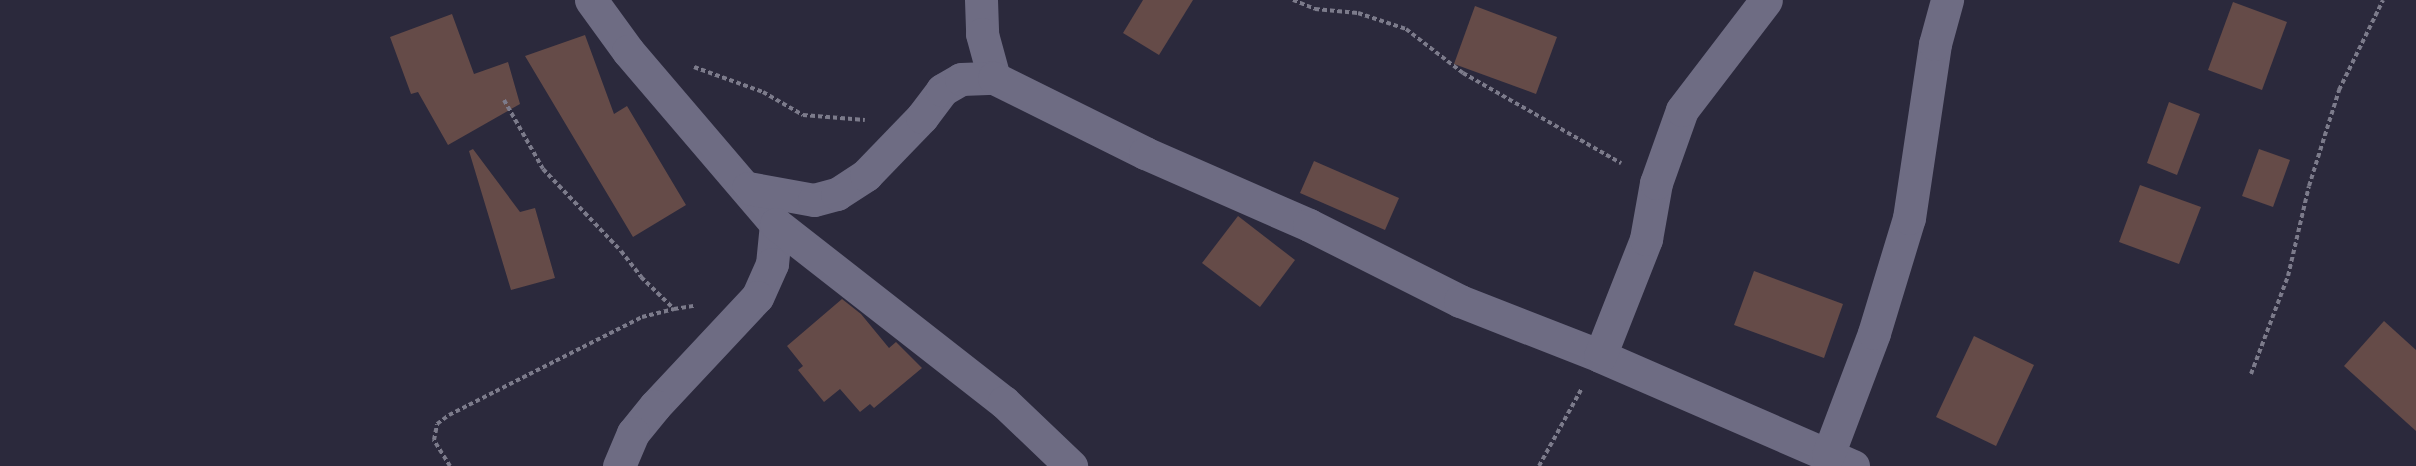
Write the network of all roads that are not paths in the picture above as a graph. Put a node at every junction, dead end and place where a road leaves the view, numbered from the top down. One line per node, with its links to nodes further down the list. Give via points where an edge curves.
1 (591, 0): 6 (street, via 628,51)
2 (981, 0): 5 (street, via 982,34)
3 (1766, 0): 8 (street, via 1682,110 1656,183 1646,239)
4 (1947, 0): 9 (street, via 1935,44 1909,218)
5 (994, 78): 6 (street, via 961,79 950,84 866,175 837,194 814,200); 8 (street, via 1145,153 1309,225 1460,301)
6 (748, 188): 7 (street)
7 (776, 224): 10 (street, via 772,264 757,297 655,406 633,433); 11 (street, via 1005,402)
8 (1600, 356): 9 (street)
9 (1840, 461)
10 (619, 466)
11 (1071, 466)

